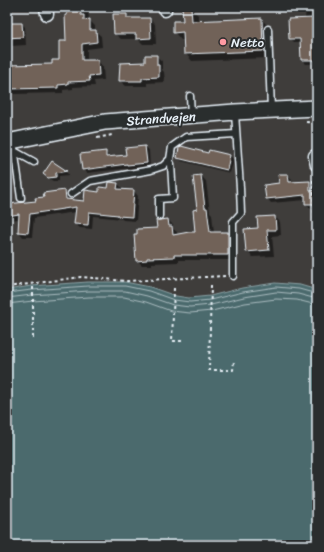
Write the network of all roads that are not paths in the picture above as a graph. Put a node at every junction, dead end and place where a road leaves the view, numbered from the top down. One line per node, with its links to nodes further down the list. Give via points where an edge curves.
1 (268, 30): 4 (lane)
2 (190, 96): 6 (lane)
3 (317, 108): 4 (street, Strandvejen)
4 (271, 110): 5 (street, Strandvejen)
5 (235, 112): 6 (street, Strandvejen); 7 (lane)
6 (191, 116): 8 (street, Strandvejen, via 105,122)
7 (236, 134): 9 (lane, via 186,137 172,147); 14 (lane, via 241,213 233,222)
8 (11, 145): 10 (lane); 12 (lane)
9 (168, 160): 11 (lane, via 163,166 152,170 90,181); 13 (lane, via 171,164 173,198 159,199)
10 (34, 162)
11 (71, 194)
12 (21, 198)
13 (159, 216)
14 (233, 276)

